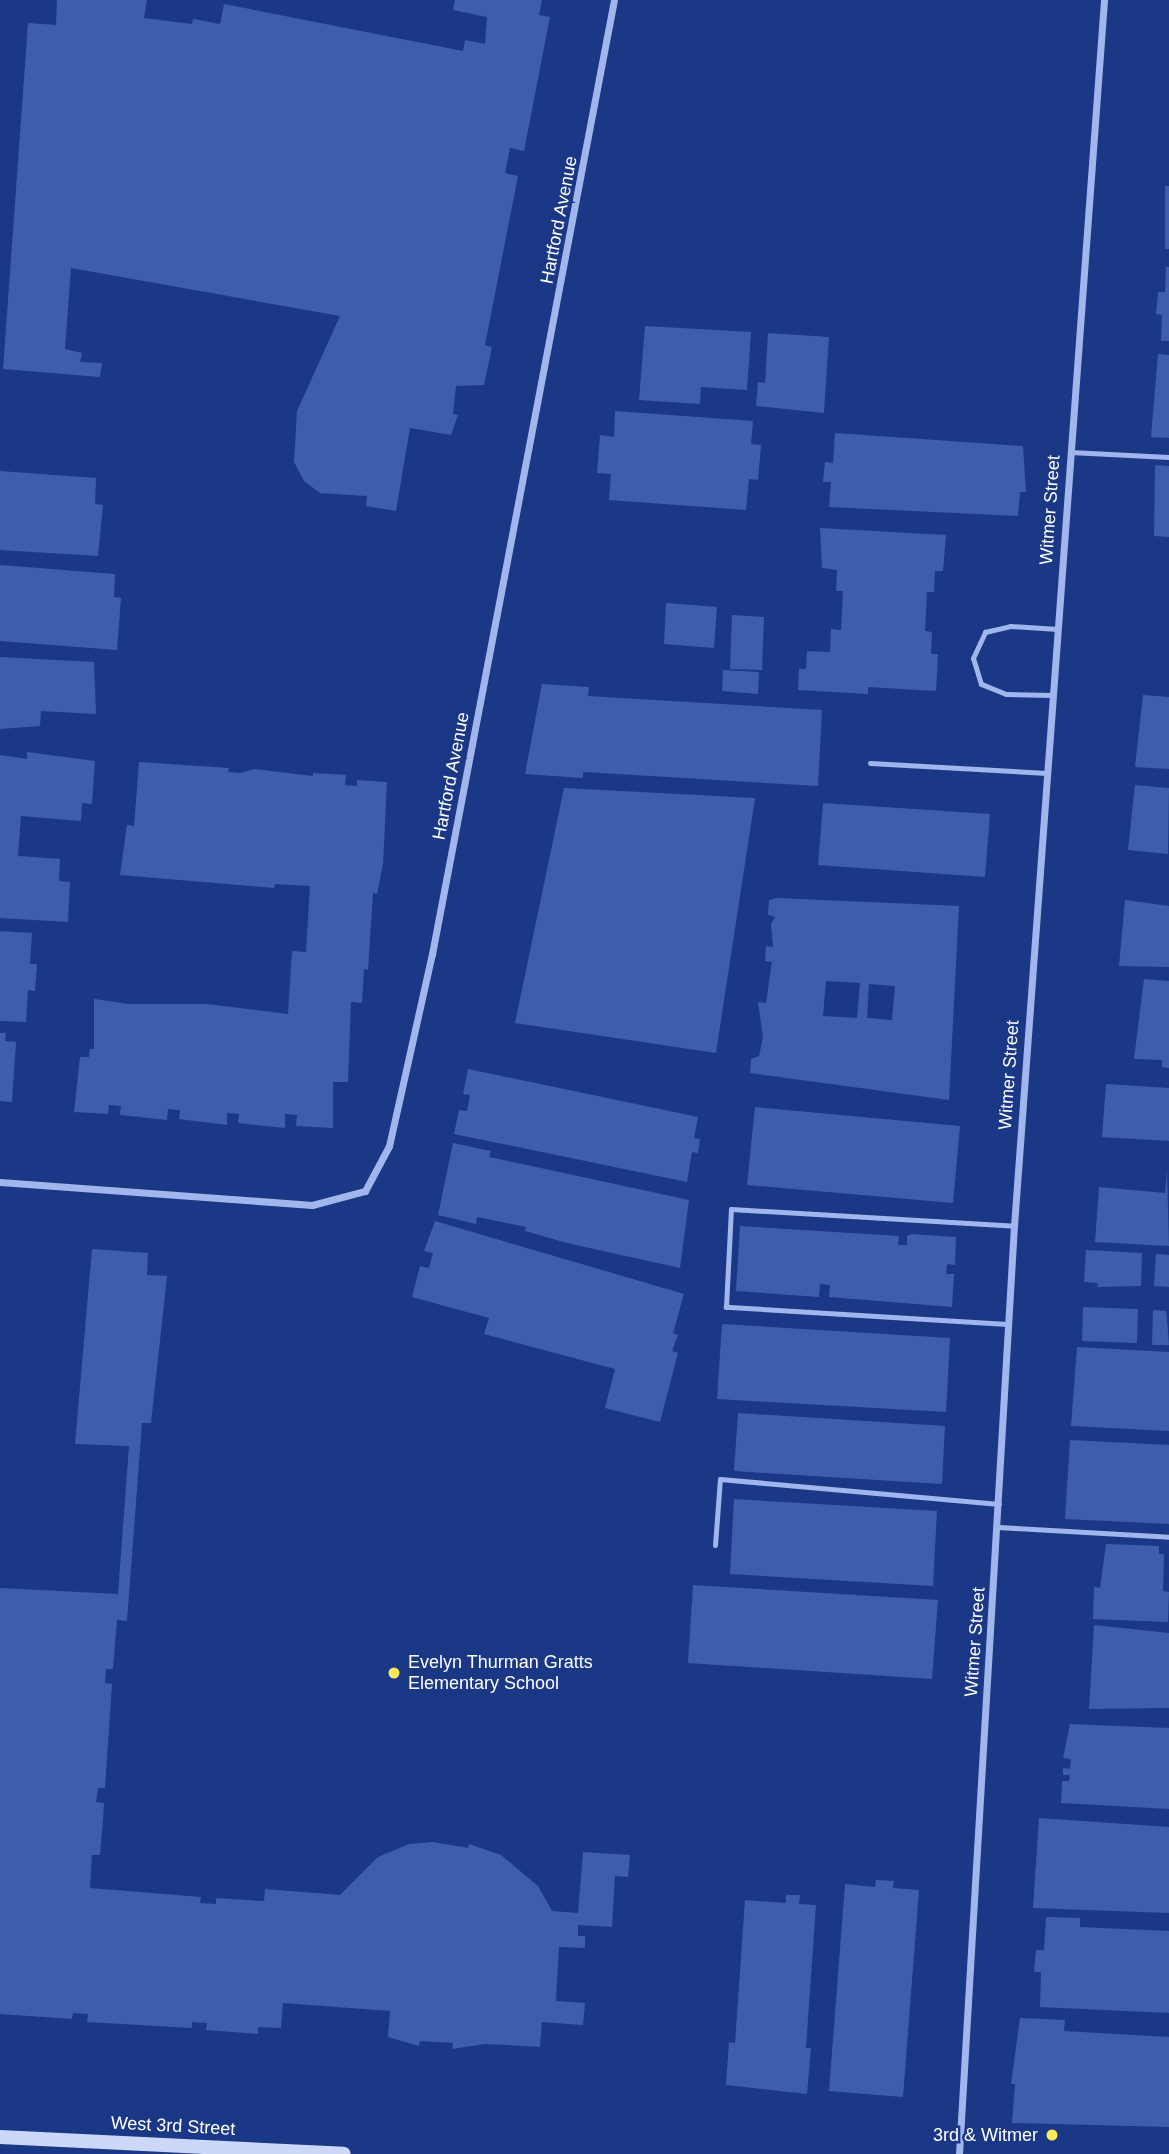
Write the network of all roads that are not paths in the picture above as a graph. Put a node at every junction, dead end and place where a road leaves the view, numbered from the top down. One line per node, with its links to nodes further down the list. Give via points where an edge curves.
1 (614, 0): 9 (street, Hartford Avenue, via 432,954 388,1146 365,1191 312,1205)
2 (1104, 0): 3 (street, Witmer Street)
3 (1070, 452): 4 (lane); 5 (street, Witmer Street)
4 (1169, 457)
5 (1058, 629): 6 (street, Witmer Street); 6 (lane, via 1010,626 985,632 973,658 981,684 1006,694)
6 (1053, 695): 8 (street, Witmer Street)
7 (870, 763): 8 (lane)
8 (1047, 773): 10 (street, Witmer Street)
9 (0, 1182)
10 (1014, 1226): 11 (street, Witmer Street); 11 (lane, via 731,1209 726,1307)
11 (1007, 1324): 12 (street, Witmer Street)
12 (999, 1504): 13 (street, Witmer Street); 15 (lane, via 720,1479)
13 (998, 1527): 14 (lane); 18 (street, Witmer Street)
14 (1169, 1537)
15 (715, 1545)
16 (0, 2137): 17 (main road, West 3rd Street)
17 (344, 2154)
18 (959, 2154)

